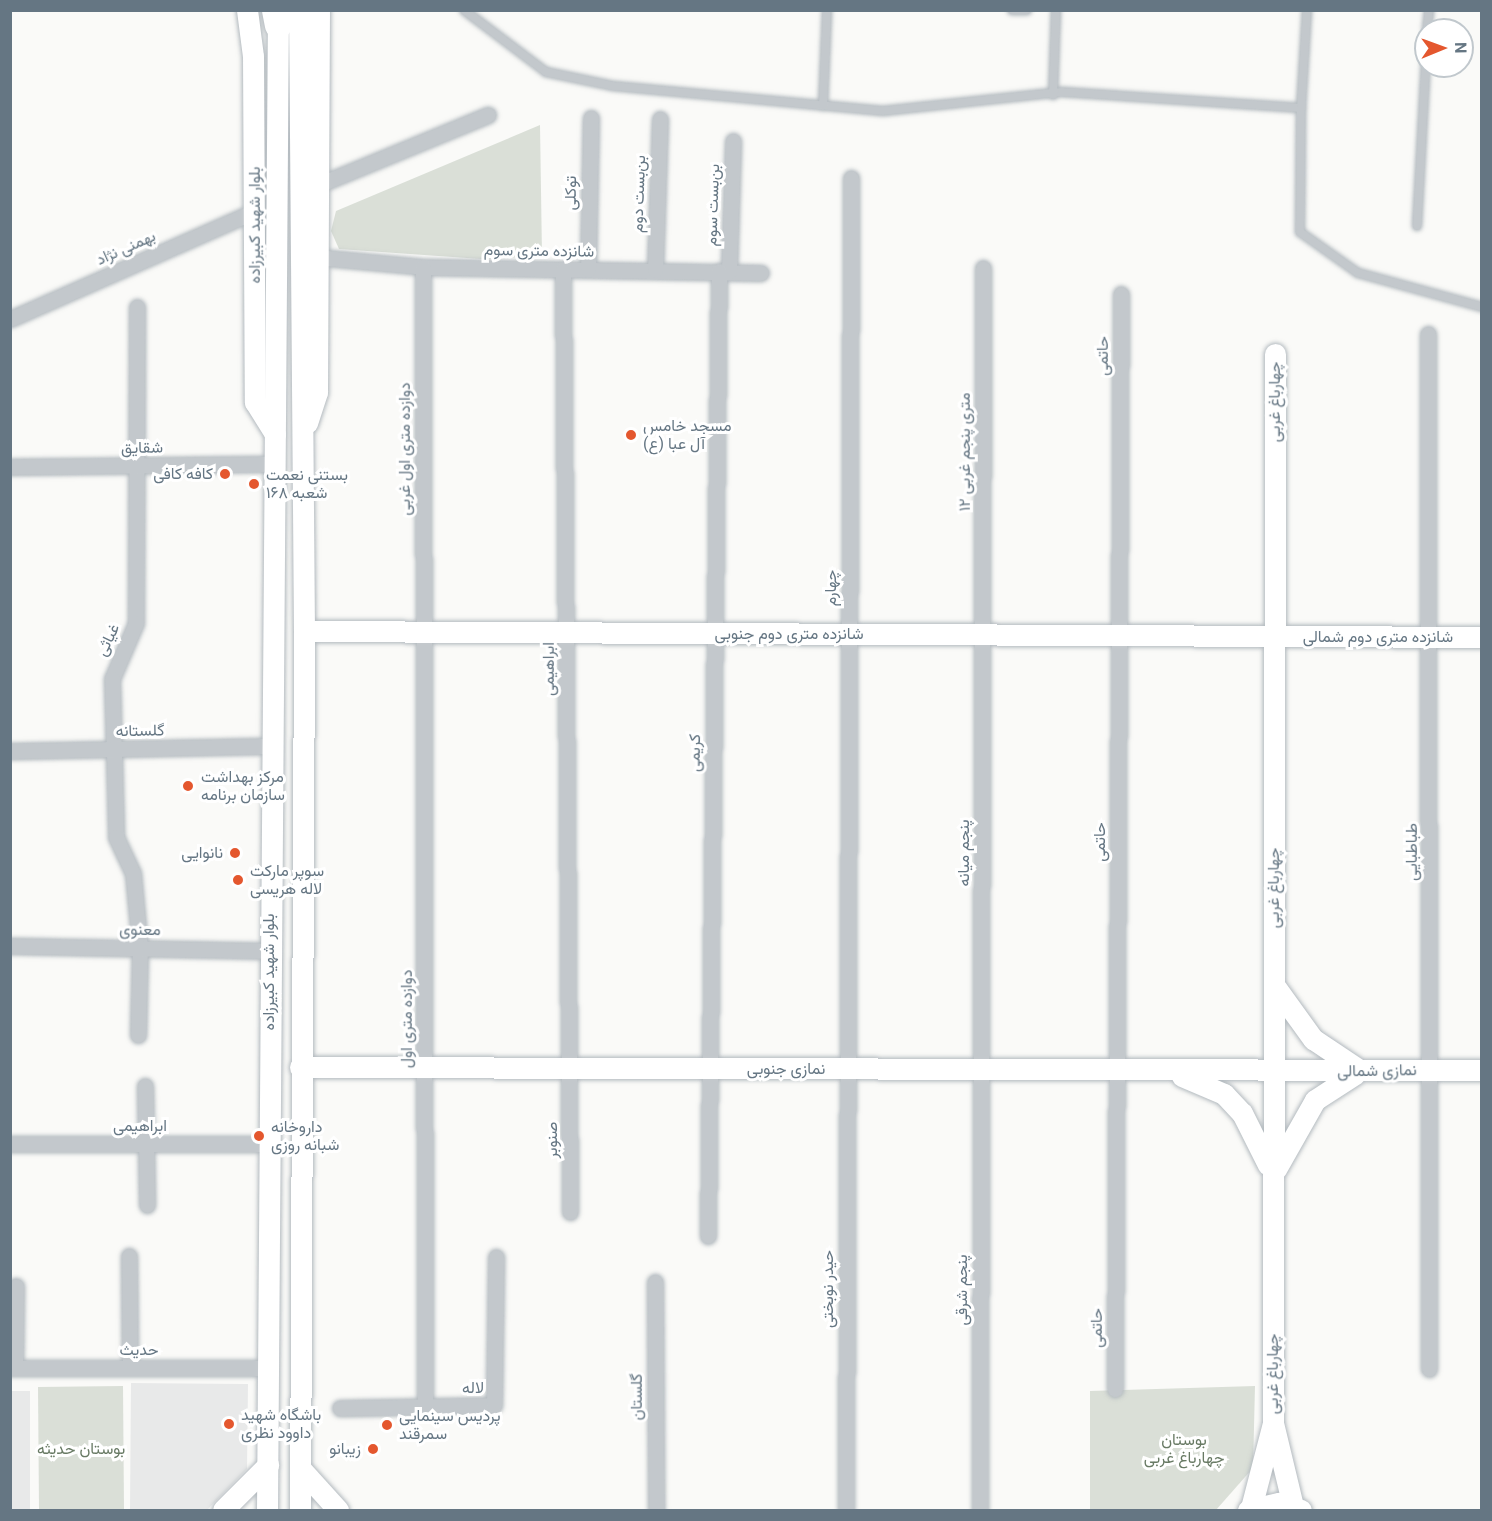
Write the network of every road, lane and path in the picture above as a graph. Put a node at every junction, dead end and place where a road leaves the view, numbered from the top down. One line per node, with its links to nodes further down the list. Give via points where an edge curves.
1 (247, 10): 20 (street, بلوار شهید کبیرزاده)
2 (319, 10): 19 (street, بلوار شهید کبیرزاده)
3 (464, 10): 12 (lane, via 546,72 613,86)
4 (827, 10): 12 (lane)
5 (1012, 10): 6 (lane)
6 (1027, 10)
7 (1056, 10): 11 (lane)
8 (1307, 10): 13 (lane)
9 (283, 14): 36 (street, بلوار شهید کبیرزاده); 37 (street, بلوار شهید کبیرزاده)
10 (1425, 78): 21 (lane)
11 (1053, 95): 12 (lane, via 883,111); 13 (lane)
12 (823, 106)
13 (1301, 108): 32 (lane, via 1300,232 1358,273)
14 (488, 115): 19 (street)
15 (591, 118): 26 (street, توکلی)
16 (660, 119): 27 (street, بن‌بست دوم)
17 (733, 141): 28 (street, بن‌بست سوم)
18 (851, 178): 45 (street, چهارم)
19 (318, 185): 22 (street, بلوار شهید کبیرزاده)
20 (255, 211): 33 (street, بهمنی نژاد); 36 (street, بلوار شهید کبیرزاده, via 255,402)
21 (1417, 226)
22 (316, 257): 23 (street, شانزده متری سوم); 37 (street, بلوار شهید کبیرزاده, via 317,392)
23 (423, 267): 25 (street, شانزده متری سوم); 42 (street, دوازده متری اول غربی)
24 (983, 268): 46 (street, ۱۲ متری پنجم غربی)
25 (563, 269): 26 (street, شانزده متری سوم); 43 (street, ابراهیمی)
26 (588, 269): 27 (street, شانزده متری سوم)
27 (655, 270): 28 (street, شانزده متری سوم)
28 (724, 271): 29 (street, شانزده متری سوم); 44 (street, کریمی)
29 (761, 273)
30 (1121, 294): 47 (street, حاتمی)
31 (137, 307): 39 (street, غیاثی)
32 (1482, 307)
33 (10, 319)
34 (1428, 334): 48 (street, طباطبایی)
35 (1275, 354): 50 (street, چهارباغ غربی)
36 (275, 434): 38 (street, بلوار شهید کبیرزاده)
37 (302, 434): 41 (street, بلوار شهید کبیرزاده)
38 (273, 464): 39 (street, شقایق); 51 (street, بلوار شهید کبیرزاده)
39 (136, 466): 40 (street, شقایق); 52 (street, غیاثی, via 136,622 112,679)
40 (10, 467)
41 (304, 631): 42 (street, شانزده متری دوم جنوبی); 59 (street, بلوار شهید کبیرزاده)
42 (424, 632): 43 (street, شانزده متری دوم جنوبی); 60 (street, دوازده متری اول)
43 (566, 633): 44 (street, شانزده متری دوم جنوبی); 61 (street, ابراهیمی)
44 (715, 634): 45 (street, شانزده متری دوم جنوبی); 62 (street, کریمی)
45 (849, 635): 46 (street, شانزده متری دوم جنوبی); 63 (street, چهارم)
46 (982, 636): 47 (street, شانزده متری دوم جنوبی); 64 (street, پنجم میانه)
47 (1119, 637): 50 (street, شانزده متری دوم جنوبی); 66 (street, حاتمی)
48 (1429, 637): 49 (street, شانزده متری دوم شمالی); 50 (street, شانزده متری دوم شمالی); 68 (street, طباطبایی)
49 (1482, 637)
50 (1275, 638): 57 (street, چهارباغ غربی)
51 (270, 746): 52 (street, گلستانه); 56 (street, بلوار شهید کبیرزاده)
52 (118, 749): 53 (street, گلستانه); 55 (street, غیاثی, via 116,837 133,873)
53 (10, 752)
54 (10, 946): 55 (street, معنوی)
55 (140, 948): 56 (street, معنوی); 58 (street, غیاثی)
56 (269, 951): 74 (street, بلوار شهید کبیرزاده)
57 (1273, 982): 67 (street, via 1312,1039); 69 (street, چهارباغ غربی)
58 (138, 1035)
59 (300, 1067): 60 (street, نمازی جنوبی); 92 (street, بلوار شهید کبیرزاده)
60 (425, 1068): 61 (street, نمازی جنوبی); 88 (street, دوازده متری اول)
61 (569, 1068): 62 (street, نمازی جنوبی); 77 (street, صنوبر)
62 (710, 1069): 63 (street, نمازی جنوبی); 78 (street, کریمی)
63 (847, 1070): 64 (street, نمازی جنوبی); 94 (street, حیدر نوبختی)
64 (981, 1070): 66 (street, نمازی جنوبی); 101 (street, پنجم شرقی)
65 (1482, 1070): 68 (street, نمازی شمالی)
66 (1117, 1071): 70 (street, نمازی جنوبی); 87 (street, حاتمی)
67 (1364, 1071): 68 (street, نمازی شمالی); 69 (street, نمازی شمالی); 75 (street, via 1329,1086 1316,1100)
68 (1430, 1071): 86 (street, طباطبایی)
69 (1273, 1072): 70 (street, نمازی جنوبی); 75 (street, چهارباغ غربی)
70 (1173, 1073): 75 (street, via 1230,1100 1258,1139)
71 (145, 1086): 73 (street)
72 (10, 1144): 73 (street, ابراهیمی)
73 (145, 1144): 74 (street, ابراهیمی); 76 (street)
74 (270, 1144): 85 (street, بلوار شهید کبیرزاده)
75 (1273, 1177): 90 (street, چهارباغ غربی)
76 (147, 1205)
77 (570, 1212)
78 (708, 1236)
79 (129, 1256): 84 (street)
80 (496, 1257): 88 (street, لاله, via 494,1406)
81 (655, 1282): 100 (street, گلستان)
82 (16, 1286): 83 (street)
83 (13, 1367): 84 (street, حدیث)
84 (130, 1368): 85 (street, حدیث)
85 (268, 1368): 91 (street, بلوار شهید کبیرزاده)
86 (1429, 1369)
87 (1115, 1389)
88 (425, 1406): 89 (street, لاله)
89 (340, 1407)
90 (1273, 1423): 93 (street); 95 (street)
91 (268, 1465): 96 (street); 97 (street, بلوار شهید کبیرزاده)
92 (300, 1468): 98 (street, بلوار شهید کبیرزاده); 99 (street)
93 (1297, 1508): 95 (street)
94 (846, 1509)
95 (1250, 1509)
96 (223, 1510)
97 (267, 1510)
98 (300, 1510)
99 (338, 1510)
100 (656, 1510)
101 (980, 1510)

